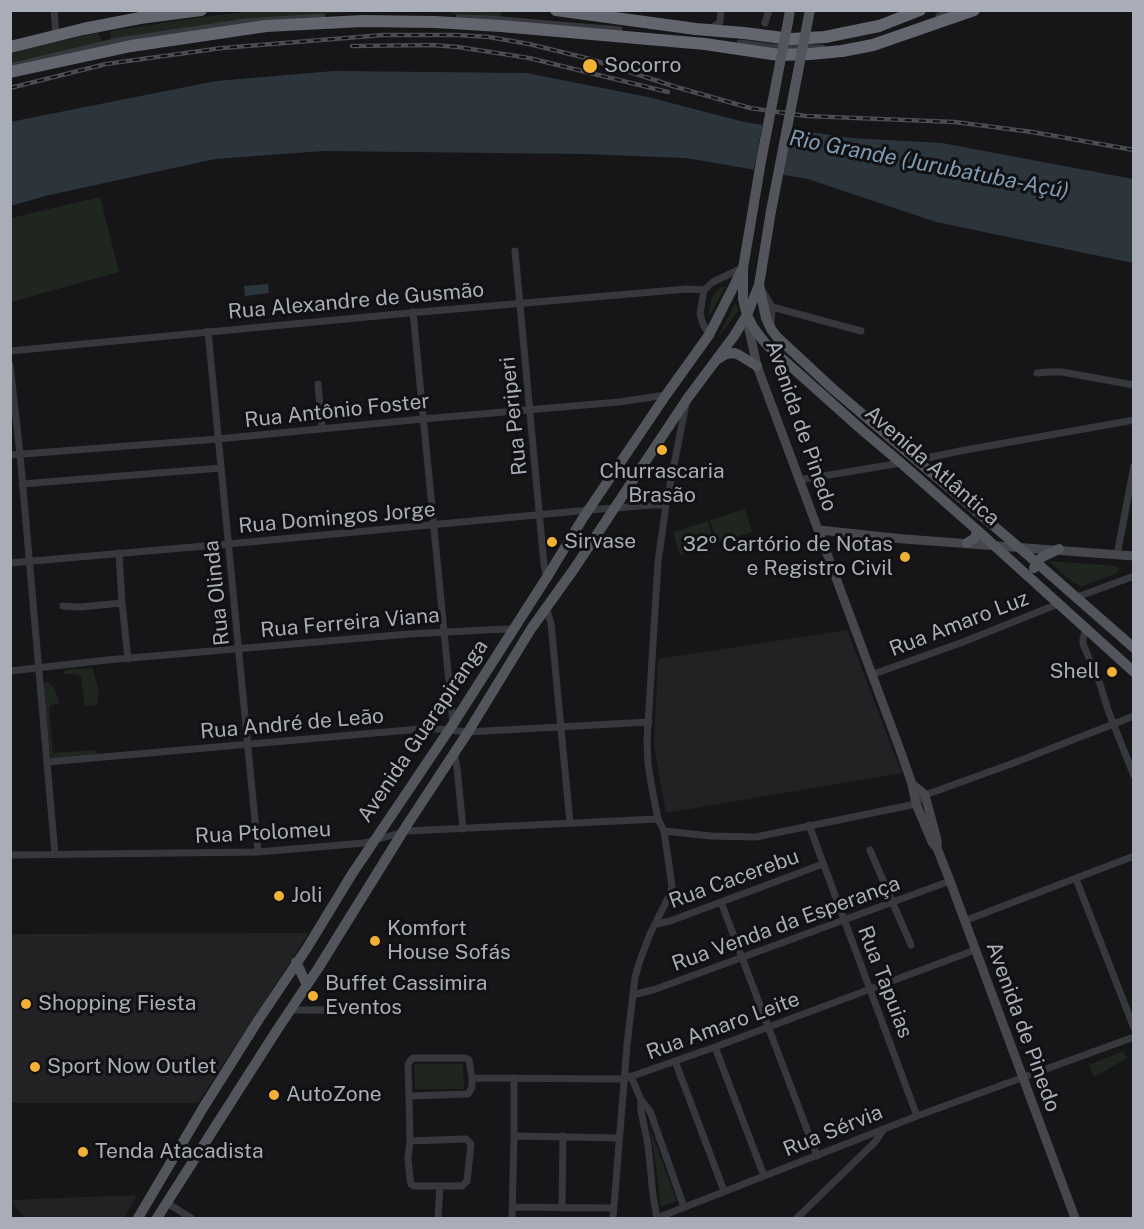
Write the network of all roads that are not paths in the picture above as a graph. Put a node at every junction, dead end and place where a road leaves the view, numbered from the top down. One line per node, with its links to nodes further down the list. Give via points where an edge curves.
1 (54, 10): 13 (street)
2 (201, 10): 13 (highway)
3 (556, 10): 12 (highway, via 647,19)
4 (721, 10): 12 (street, via 720,22)
5 (769, 10): 11 (street)
6 (920, 10): 12 (highway, via 879,26 825,37 791,39)
7 (953, 10): 15 (street, via 867,42 823,48 770,47 490,19 284,19 119,41)
8 (974, 10): 16 (highway, via 873,45 810,54 779,55 513,26 363,21 266,26 131,46)
9 (809, 15): 19 (main road, bridge)
10 (789, 16): 18 (main road, bridge)
11 (765, 23)
12 (707, 30)
13 (56, 35): 14 (highway)
14 (10, 47)
15 (10, 67)
16 (10, 72)
17 (515, 251): 21 (street, Rua Periperi)
18 (744, 267): 20 (street); 24 (main road, Avenida Atlântica); 28 (main road, Avenida Guarapiranga)
19 (759, 285): 22 (street); 24 (main road, Avenida Guarapiranga); 25 (main road, Avenida Atlântica)
20 (704, 290): 21 (street, Rua Alexandre de Gusmão); 28 (street, via 700,314)
21 (520, 304): 23 (street, Rua Alexandre de Gusmão); 38 (street, Rua Periperi)
22 (772, 307): 25 (street); 27 (street)
23 (413, 312): 26 (street, Rua Alexandre de Gusmão); 39 (street)
24 (747, 315): 30 (main road, Avenida Guarapiranga); 32 (street, Avenida de Pinedo); 46 (main road, Avenida Atlântica, via 768,346)
25 (771, 329): 45 (main road, Avenida Atlântica, via 812,370)
26 (208, 331): 29 (street, Rua Alexandre de Gusmão); 42 (street, Rua Olinda)
27 (861, 331)
28 (709, 334): 36 (main road, Avenida Guarapiranga)
29 (10, 351)
30 (715, 361): 32 (main road, via 734,353); 37 (main road, Avenida Guarapiranga)
31 (10, 365): 43 (street)
32 (757, 366): 49 (street, Avenida de Pinedo)
33 (1037, 373): 35 (street, via 1062,372)
34 (318, 384): 41 (street)
35 (1134, 385)
36 (666, 395): 38 (street, Rua Antônio Foster); 54 (main road, Avenida Guarapiranga)
37 (687, 399): 52 (street); 53 (main road, Avenida Guarapiranga)
38 (529, 409): 39 (street, Rua Antônio Foster); 55 (street, Rua Periperi)
39 (423, 418): 41 (street, Rua Antônio Foster); 56 (street)
40 (1134, 420): 45 (street)
41 (322, 428): 42 (street, Rua Antônio Foster)
42 (218, 440): 43 (street, Rua Antônio Foster); 48 (street, Rua Olinda)
43 (20, 454): 44 (street, Rua Antônio Foster); 50 (street)
44 (10, 455)
45 (917, 460): 62 (main road, Avenida Atlântica)
46 (901, 463): 49 (street); 58 (main road, Avenida Atlântica)
47 (1134, 466): 51 (street)
48 (221, 468): 50 (street); 60 (street, Rua Olinda)
49 (799, 480): 57 (street, Avenida de Pinedo)
50 (22, 484): 67 (street)
51 (1132, 486): 65 (street)
52 (666, 505): 53 (street, Rua Domingos Jorge); 89 (street, via 658,562)
53 (613, 509): 54 (street, Rua Domingos Jorge); 77 (main road, Avenida Guarapiranga)
54 (589, 510): 55 (street, Rua Domingos Jorge); 71 (main road, Avenida Guarapiranga)
55 (540, 515): 56 (street, Rua Domingos Jorge); 71 (street, Rua Periperi)
56 (433, 525): 60 (street, Rua Domingos Jorge); 80 (street)
57 (819, 530): 59 (street); 87 (street, Avenida de Pinedo)
58 (977, 530): 59 (main road); 61 (main road, Avenida Atlântica)
59 (967, 543): 61 (street)
60 (228, 544): 64 (street, Rua Domingos Jorge); 82 (street, Rua Olinda)
61 (993, 545): 62 (street); 72 (main road, Avenida Atlântica)
62 (1019, 547): 63 (street); 68 (main road, Avenida Atlântica)
63 (1059, 549): 65 (street); 68 (main road)
64 (119, 554): 67 (street, Rua Domingos Jorge); 74 (street)
65 (1117, 555): 66 (street)
66 (1134, 556)
67 (29, 561): 69 (street, Rua Domingos Jorge); 84 (street)
68 (1037, 562): 72 (main road); 73 (main road, Avenida Atlântica)
69 (10, 563)
70 (1134, 576): 73 (street)
71 (548, 577): 79 (main road, Avenida Guarapiranga)
72 (1033, 581): 75 (main road, Avenida Atlântica)
73 (1077, 597): 81 (main road, Avenida Atlântica)
74 (122, 603): 76 (street); 83 (street)
75 (1058, 604): 78 (main road, Avenida Atlântica); 87 (street, Rua Amaro Luz)
76 (63, 606)
77 (546, 607): 92 (street); 93 (main road, Avenida Guarapiranga)
78 (1086, 629): 86 (main road, Avenida Atlântica); 90 (street, via 1083,644)
79 (514, 630): 80 (street, Rua Ferreira Viana); 91 (main road, Avenida Guarapiranga)
80 (443, 632): 82 (street, Rua Ferreira Viana); 91 (street)
81 (1134, 648)
82 (239, 649): 83 (street, Rua Ferreira Viana); 94 (street, Rua Olinda)
83 (128, 659): 84 (street, Rua Ferreira Viana)
84 (38, 668): 85 (street, Rua Ferreira Viana); 96 (street)
85 (10, 670)
86 (1134, 672)
87 (871, 675): 98 (street, Avenida de Pinedo)
88 (1134, 716): 90 (street)
89 (649, 722): 92 (street, Rua André de Leão); 101 (street, via 648,764)
90 (1113, 723): 97 (street); 99 (street)
91 (451, 727): 93 (street, Rua André de Leão); 94 (street, Rua André de Leão); 107 (main road, Avenida Guarapiranga)
92 (561, 728): 93 (street, Rua André de Leão); 102 (street)
93 (468, 732): 95 (main road, Avenida Guarapiranga)
94 (249, 744): 96 (street, Rua André de Leão); 110 (street, Rua Olinda)
95 (454, 753): 104 (street); 106 (main road, Avenida Guarapiranga)
96 (47, 762): 111 (street)
97 (1134, 776)
98 (912, 784): 99 (street, Avenida de Pinedo); 100 (street, Avenida de Pinedo)
99 (925, 795): 100 (street); 108 (street, Avenida de Pinedo)
100 (916, 804): 103 (street); 108 (street, Avenida de Pinedo)
101 (658, 819): 102 (street, Rua Ptolomeu); 105 (street)
102 (570, 823): 104 (street, Rua Ptolomeu)
103 (809, 825): 105 (street, via 756,837); 114 (street, Rua Tapuias)
104 (463, 829): 106 (street, Rua Ptolomeu)
105 (664, 831): 121 (street, via 672,886)
106 (403, 832): 107 (street, Rua Ptolomeu); 126 (main road, Avenida Guarapiranga)
107 (374, 841): 110 (street, Rua Ptolomeu); 125 (main road, Avenida Guarapiranga)
108 (937, 848): 116 (street, Avenida de Pinedo)
109 (870, 850): 118 (street)
110 (258, 852): 111 (street, Rua Ptolomeu)
111 (55, 854): 112 (street, Rua Ptolomeu)
112 (10, 855)
113 (1134, 856): 115 (street)
114 (823, 864): 117 (street, Rua Cacerebu); 119 (street, Rua Tapuias)
115 (1076, 879): 120 (street); 132 (street)
116 (950, 881): 118 (street, Rua Venda da Esperança); 120 (street, Avenida de Pinedo)
117 (721, 902): 121 (street, Rua Cacerebu); 124 (street)
118 (892, 902): 119 (street, Rua Venda da Esperança); 122 (street)
119 (844, 920): 124 (street, Rua Venda da Esperança); 127 (street, Rua Tapuias)
120 (964, 921): 123 (street, Avenida de Pinedo)
121 (656, 924): 128 (street, via 639,963)
122 (911, 945)
123 (975, 950): 127 (street, Rua Amaro Leite); 136 (street, Avenida de Pinedo)
124 (742, 957): 128 (street, Rua Venda da Esperança); 131 (street)
125 (296, 962): 126 (main road); 149 (main road, Avenida Guarapiranga)
126 (307, 985): 129 (main road, Avenida Guarapiranga)
127 (870, 989): 131 (street, Rua Amaro Leite); 142 (street, Rua Tapuias)
128 (633, 995): 139 (street)
129 (290, 1010): 130 (street); 153 (main road, Avenida Guarapiranga)
130 (382, 1010)
131 (769, 1027): 134 (street, Rua Amaro Leite); 148 (street)
132 (1134, 1028)
133 (1134, 1037): 136 (street, Rua Sérvia)
134 (715, 1047): 135 (street, Rua Amaro Leite); 150 (street)
135 (675, 1061): 139 (street, Rua Amaro Leite); 152 (street)
136 (1022, 1077): 142 (street, Rua Sérvia); 166 (street, Avenida de Pinedo)
137 (472, 1078): 138 (street, Rua Amaro Leite); 140 (street, via 471,1091 465,1095); 140 (street, via 465,1058 413,1058 408,1065)
138 (514, 1078): 139 (street, Rua Amaro Leite); 144 (street)
139 (628, 1078): 141 (street); 146 (street)
140 (409, 1096): 147 (street)
141 (641, 1100): 155 (street, via 650,1111); 164 (street)
142 (918, 1116): 143 (street, Rua Sérvia)
143 (884, 1130): 148 (street, Rua Sérvia); 165 (street)
144 (514, 1136): 145 (street); 154 (street)
145 (563, 1137): 146 (street); 156 (street)
146 (619, 1138): 157 (street)
147 (410, 1141): 151 (street, via 411,1184); 151 (street, via 466,1139 471,1144 467,1181 462,1186)
148 (817, 1156): 150 (street, Rua Sérvia)
149 (165, 1172): 153 (main road, via 159,1196); 158 (main road, Avenida Guarapiranga)
150 (764, 1176): 152 (street, Rua Sérvia)
151 (440, 1186): 161 (street)
152 (724, 1191): 155 (street, Rua Sérvia)
153 (167, 1203): 159 (main road, Avenida Guarapiranga); 160 (street)
154 (513, 1207): 156 (street); 162 (street)
155 (684, 1207): 164 (street, Rua Sérvia)
156 (562, 1208): 157 (street)
157 (614, 1208): 163 (street)
158 (138, 1218)
159 (157, 1218)
160 (191, 1218)
161 (438, 1218)
162 (512, 1218)
163 (613, 1218)
164 (657, 1218)
165 (797, 1218)
166 (1075, 1218)

